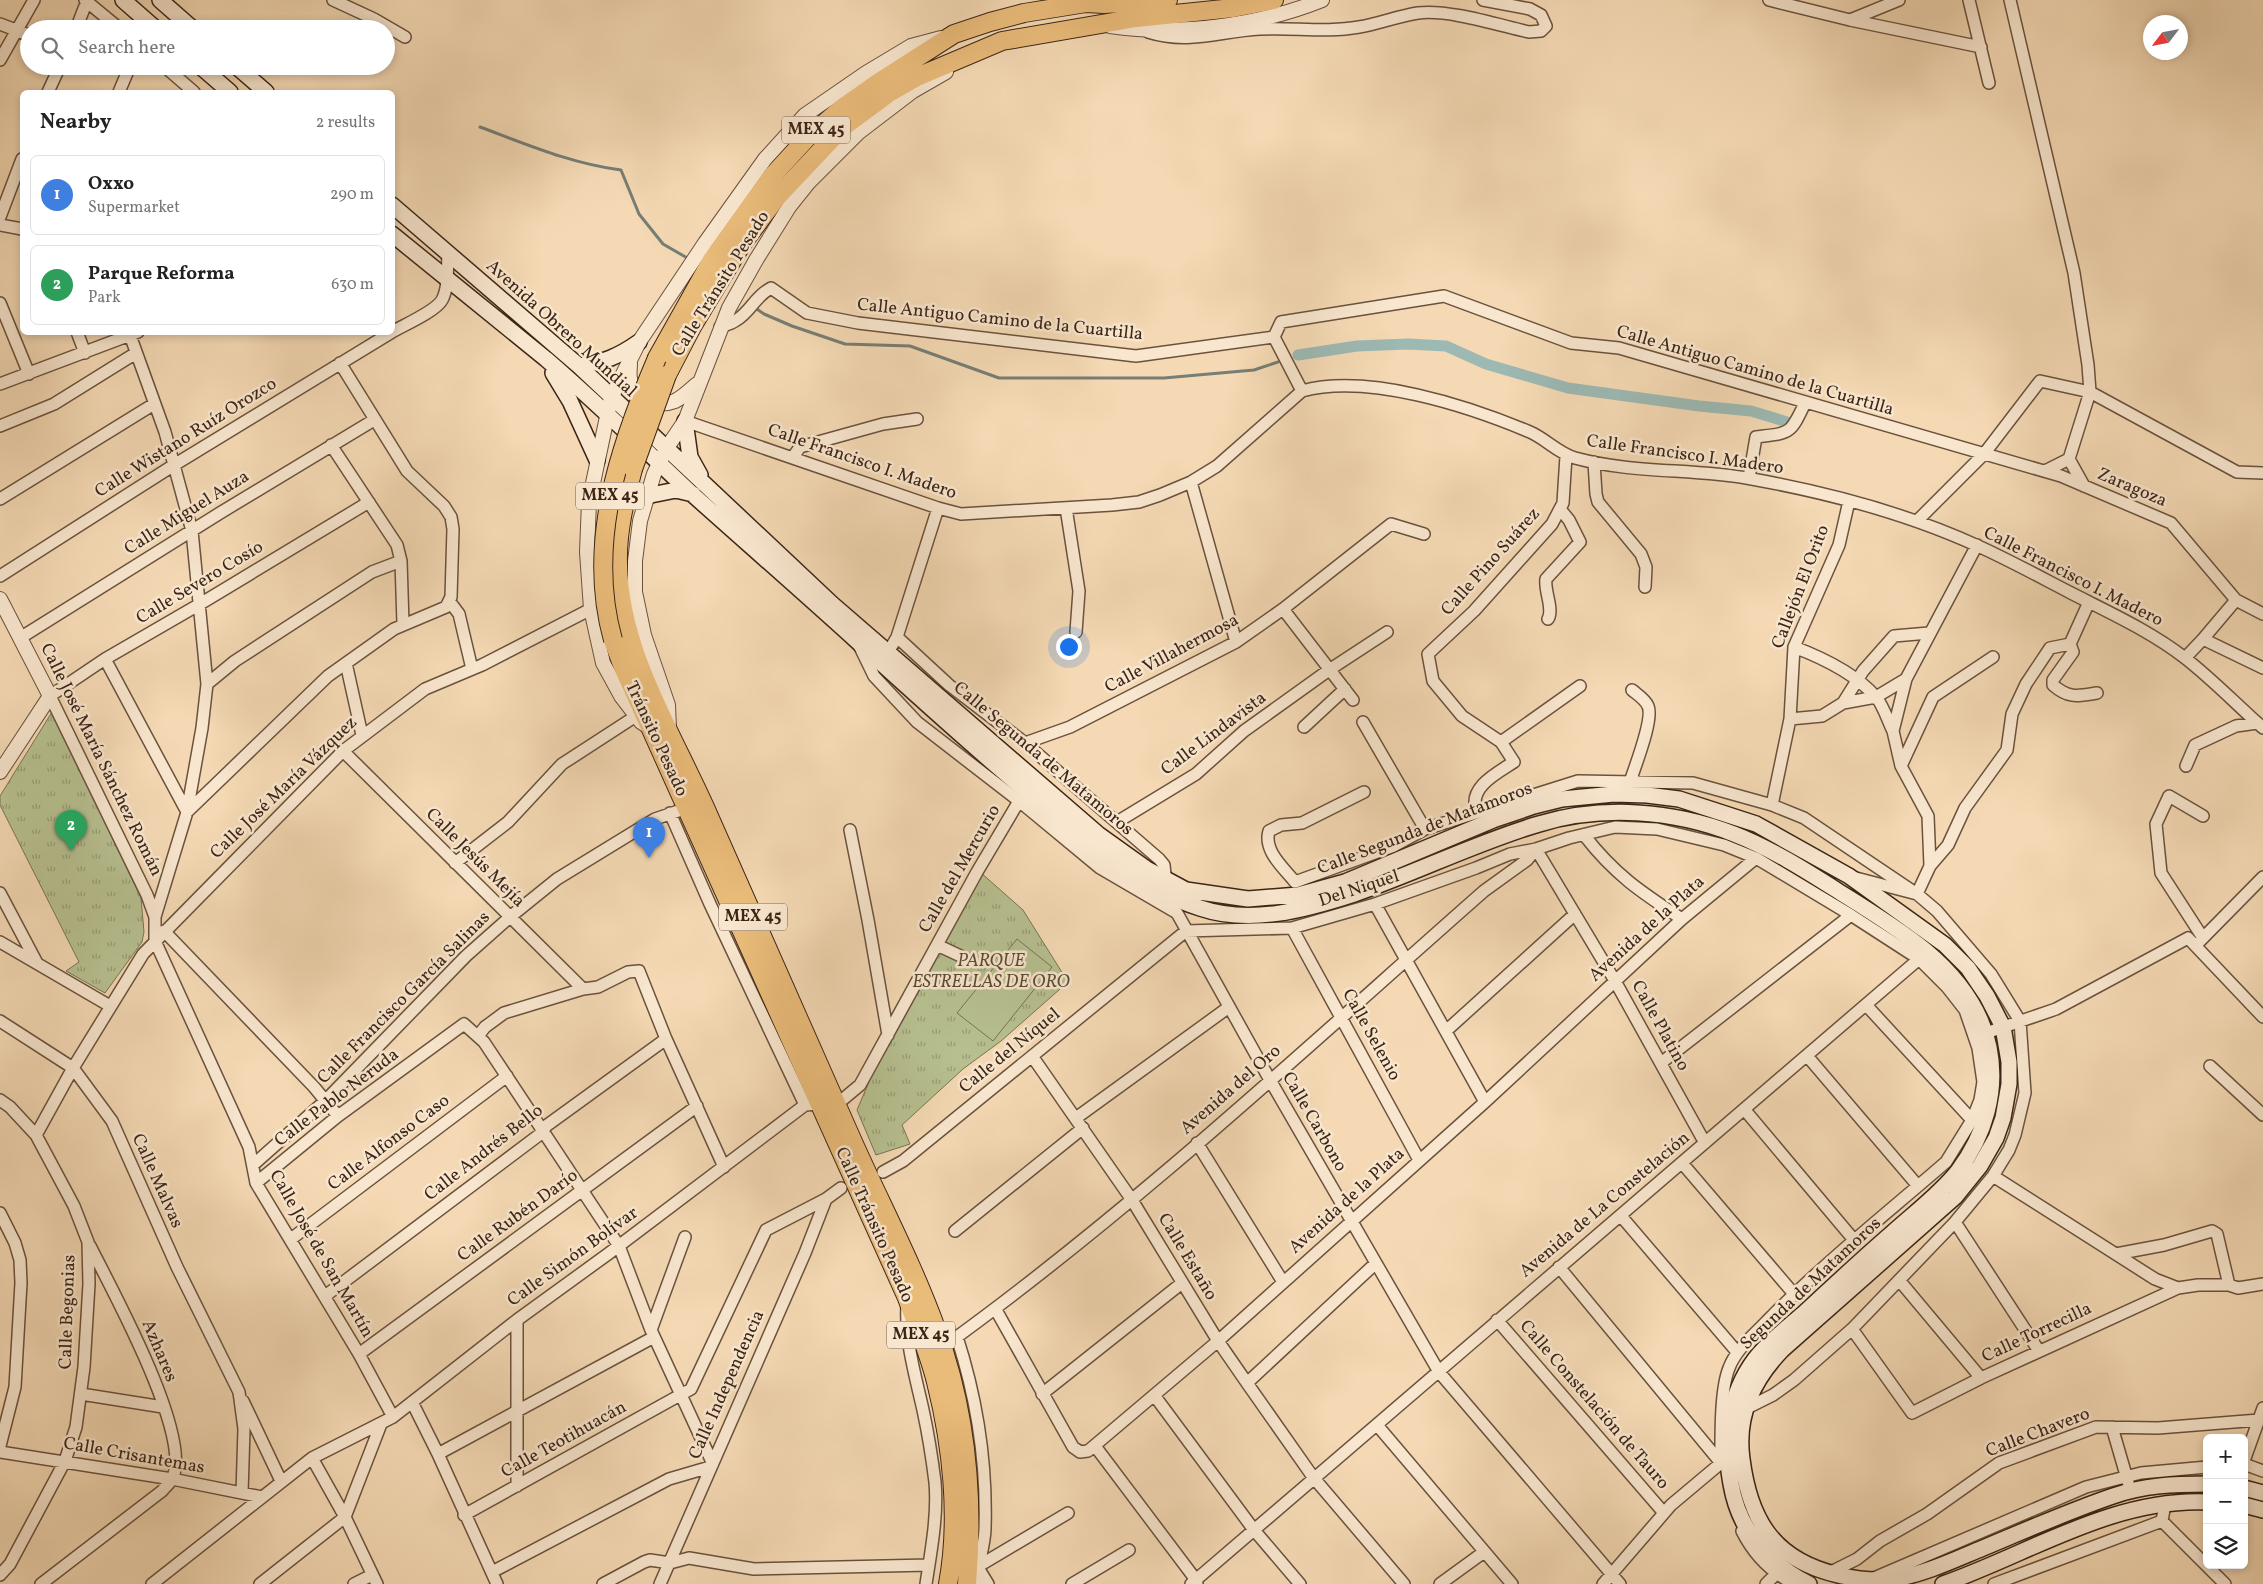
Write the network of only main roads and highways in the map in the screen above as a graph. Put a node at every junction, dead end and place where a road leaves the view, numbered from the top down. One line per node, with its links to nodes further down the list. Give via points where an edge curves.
1 (122, 0): 6 (main road)
2 (160, 0): 7 (main road)
3 (1168, 0): 5 (main road, Calle Tránsito Pesado / MEX 45, via 1104,4)
4 (1274, 0): 24 (main road, Calle Tránsito Pesado / MEX 45, bridge, via 1026,36 985,48 917,77 868,107 843,127 805,165 753,227 667,374 633,470 621,525 618,556 622,607)
5 (1090, 1): 16 (main road, Calle Tránsito Pesado / MEX 45, via 1024,13 954,34 842,108 807,138 763,187 712,260)
6 (145, 20)
7 (183, 20)
8 (210, 75): 10 (main road)
9 (246, 75): 11 (main road)
10 (228, 90)
11 (264, 90)
12 (395, 208): 17 (main road, Avenida Obrero Mundial)
13 (395, 236): 15 (main road, Avenida Obrero Mundial)
14 (638, 342): 17 (main road, via 620,355)
15 (543, 357): 19 (main road, Avenida Obrero Mundial, via 608,415); 20 (main road, via 570,400)
16 (657, 358): 24 (main road, Tránsito Pesado / MEX 45, bridge, via 620,462 603,536 604,603)
17 (579, 366): 19 (main road, Avenida Obrero Mundial, via 612,398)
18 (685, 421): 21 (main road, via 690,456)
19 (649, 442): 21 (main road, Avenida Obrero Mundial, via 666,449); 22 (main road, Avenida Obrero Mundial, via 657,468)
20 (596, 464)
21 (704, 482): 25 (main road, Calle Segunda de Matamoros)
22 (693, 494): 23 (main road, via 676,490); 25 (main road, Calle Segunda de Matamoros, via 857,641)
23 (646, 496)
24 (620, 636): 26 (main road, Tránsito Pesado / MEX 45)
25 (885, 658): 28 (main road, Calle Segunda de Matamoros, via 1092,847 1130,876 1188,904 1218,914 1291,912 1374,888 1546,822 1614,813 1654,814 1736,834 1870,911 1924,950 1951,975 1973,1005 1986,1033 1992,1064 1990,1099 1980,1135); 28 (main road, Calle Segunda de Matamoros, via 1098,834 1147,870 1186,890 1248,899 1298,895 1345,882 1494,820 1562,799 1614,794 1679,799 1756,824 1849,876 1915,921 1968,968 1987,996 2003,1027 2009,1062 2008,1092 1996,1138)
26 (660, 729): 27 (main road, Tránsito Pesado / MEX 45, via 687,808); 27 (main road, Tránsito Pesado / MEX 45, via 704,805)
27 (820, 1104): 36 (main road, Calle Tránsito Pesado / MEX 45, via 907,1298 936,1381 946,1432 954,1520); 37 (main road, Calle Tránsito Pesado / MEX 45, via 921,1290 942,1347 962,1422 967,1466 970,1544)
28 (1962, 1178): 29 (main road, Segunda de Matamoros, via 1920,1230 1768,1364 1753,1389); 29 (main road, Segunda de Matamoros, via 1758,1354 1735,1396 1728,1423)
29 (1730, 1459): 30 (main road, Segunda de Matamoros, via 1776,1545 1805,1565 1868,1580 1893,1579 1934,1568 2114,1495 2129,1484); 38 (main road, Segunda de Matamoros, via 1734,1500 1751,1536 1784,1570)
30 (2203, 1484)
31 (2248, 1489): 32 (main road)
32 (2263, 1493)
33 (2203, 1502): 39 (main road, via 2165,1504 2121,1513 2036,1544)
34 (2248, 1506): 35 (main road)
35 (2263, 1510)
36 (948, 1584)
37 (967, 1584)
38 (1809, 1584)
39 (1943, 1584)

